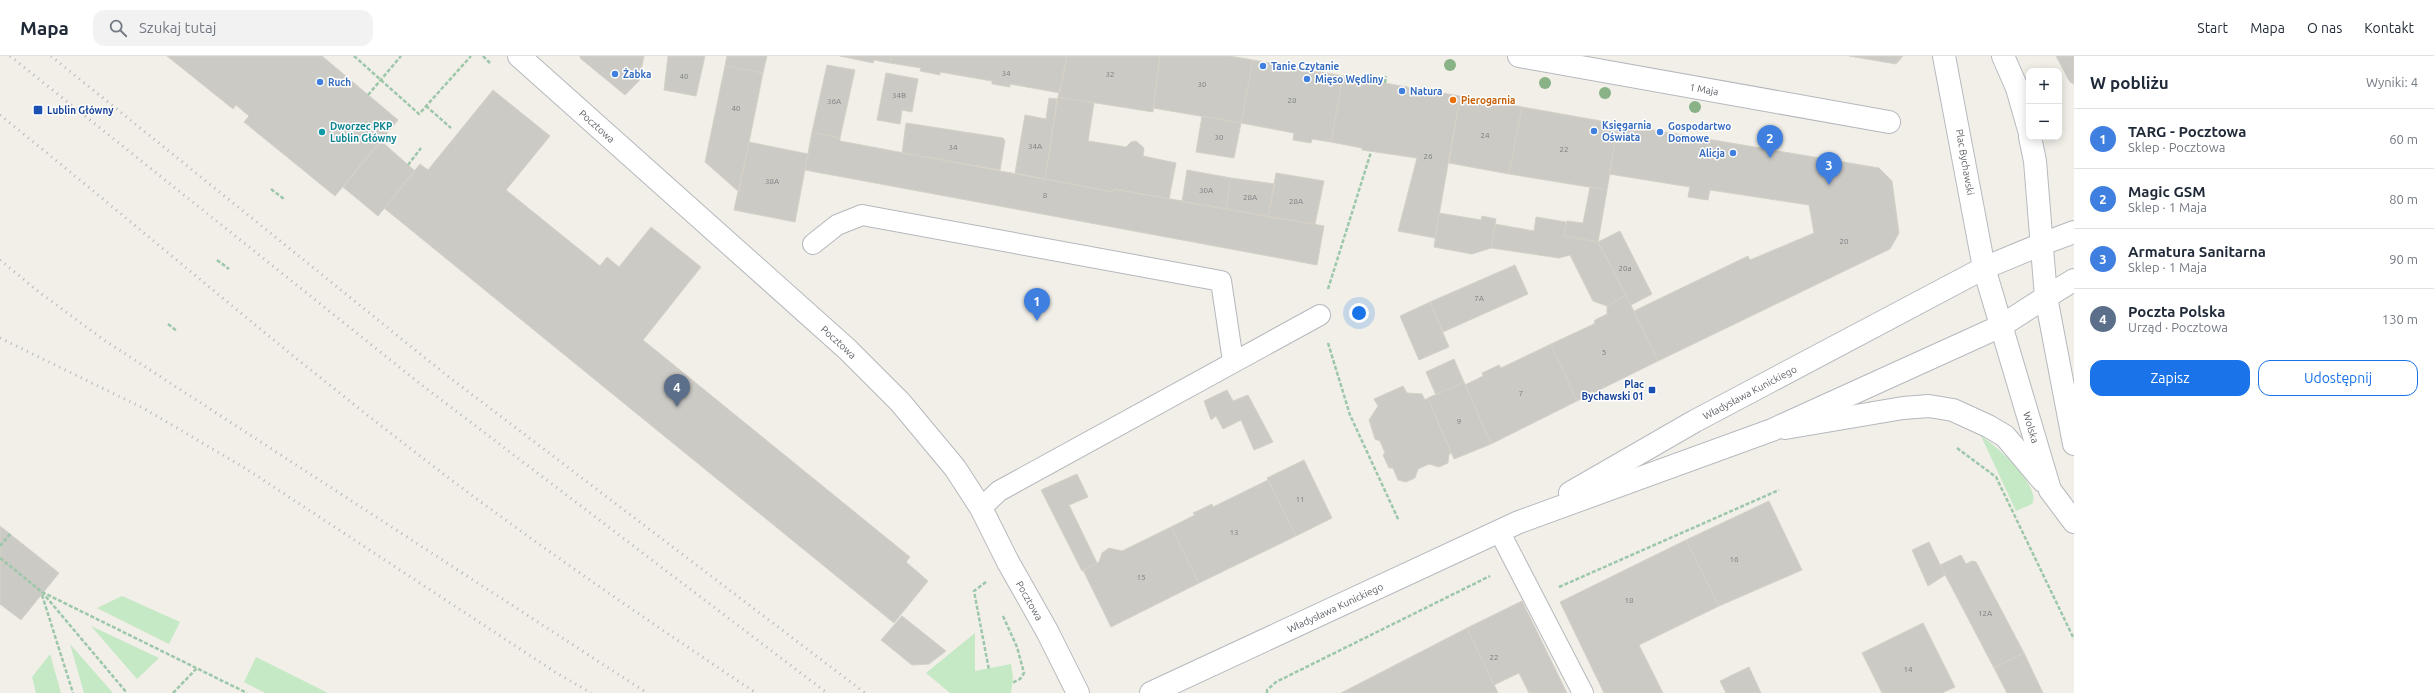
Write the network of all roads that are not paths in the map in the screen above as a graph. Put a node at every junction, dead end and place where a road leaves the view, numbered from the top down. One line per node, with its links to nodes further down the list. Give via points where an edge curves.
1 (519, 56): 20 (street, Pocztowa, via 847,349 900,402 932,439)
2 (1519, 56): 6 (street, 1 Maja)
3 (1944, 56): 11 (street, Plac Bychawski)
4 (2003, 56): 5 (street, via 2017,88)
5 (2026, 120)
6 (1889, 122)
7 (2031, 140): 10 (street, via 2035,161)
8 (2074, 232): 10 (street)
9 (813, 244): 16 (lane, via 837,225 862,215 1221,281)
10 (2042, 244): 11 (street); 13 (street)
11 (1984, 268): 15 (street, Plac Bychawski); 21 (street, Władysława Kunickiego, via 1695,421)
12 (2074, 280): 13 (street)
13 (2046, 297): 15 (street); 18 (street)
14 (1320, 315): 16 (lane)
15 (2001, 326): 17 (street, Władysława Kunickiego); 19 (street, Wolska)
16 (1233, 361): 20 (lane, via 999,491)
17 (1772, 430): 19 (street, Władysława Kunickiego, via 1903,408 1929,406 1953,410 2005,436); 21 (street, Władysława Kunickiego)
18 (2074, 444)
19 (2050, 490): 22 (street, Wolska)
20 (981, 508): 24 (street, Pocztowa)
21 (1519, 522): 23 (street, Władysława Kunickiego)
22 (2074, 522)
23 (1499, 531): 25 (street, Władysława Kunickiego); 26 (lane)
24 (1078, 693)
25 (1151, 693)
26 (1583, 693)

